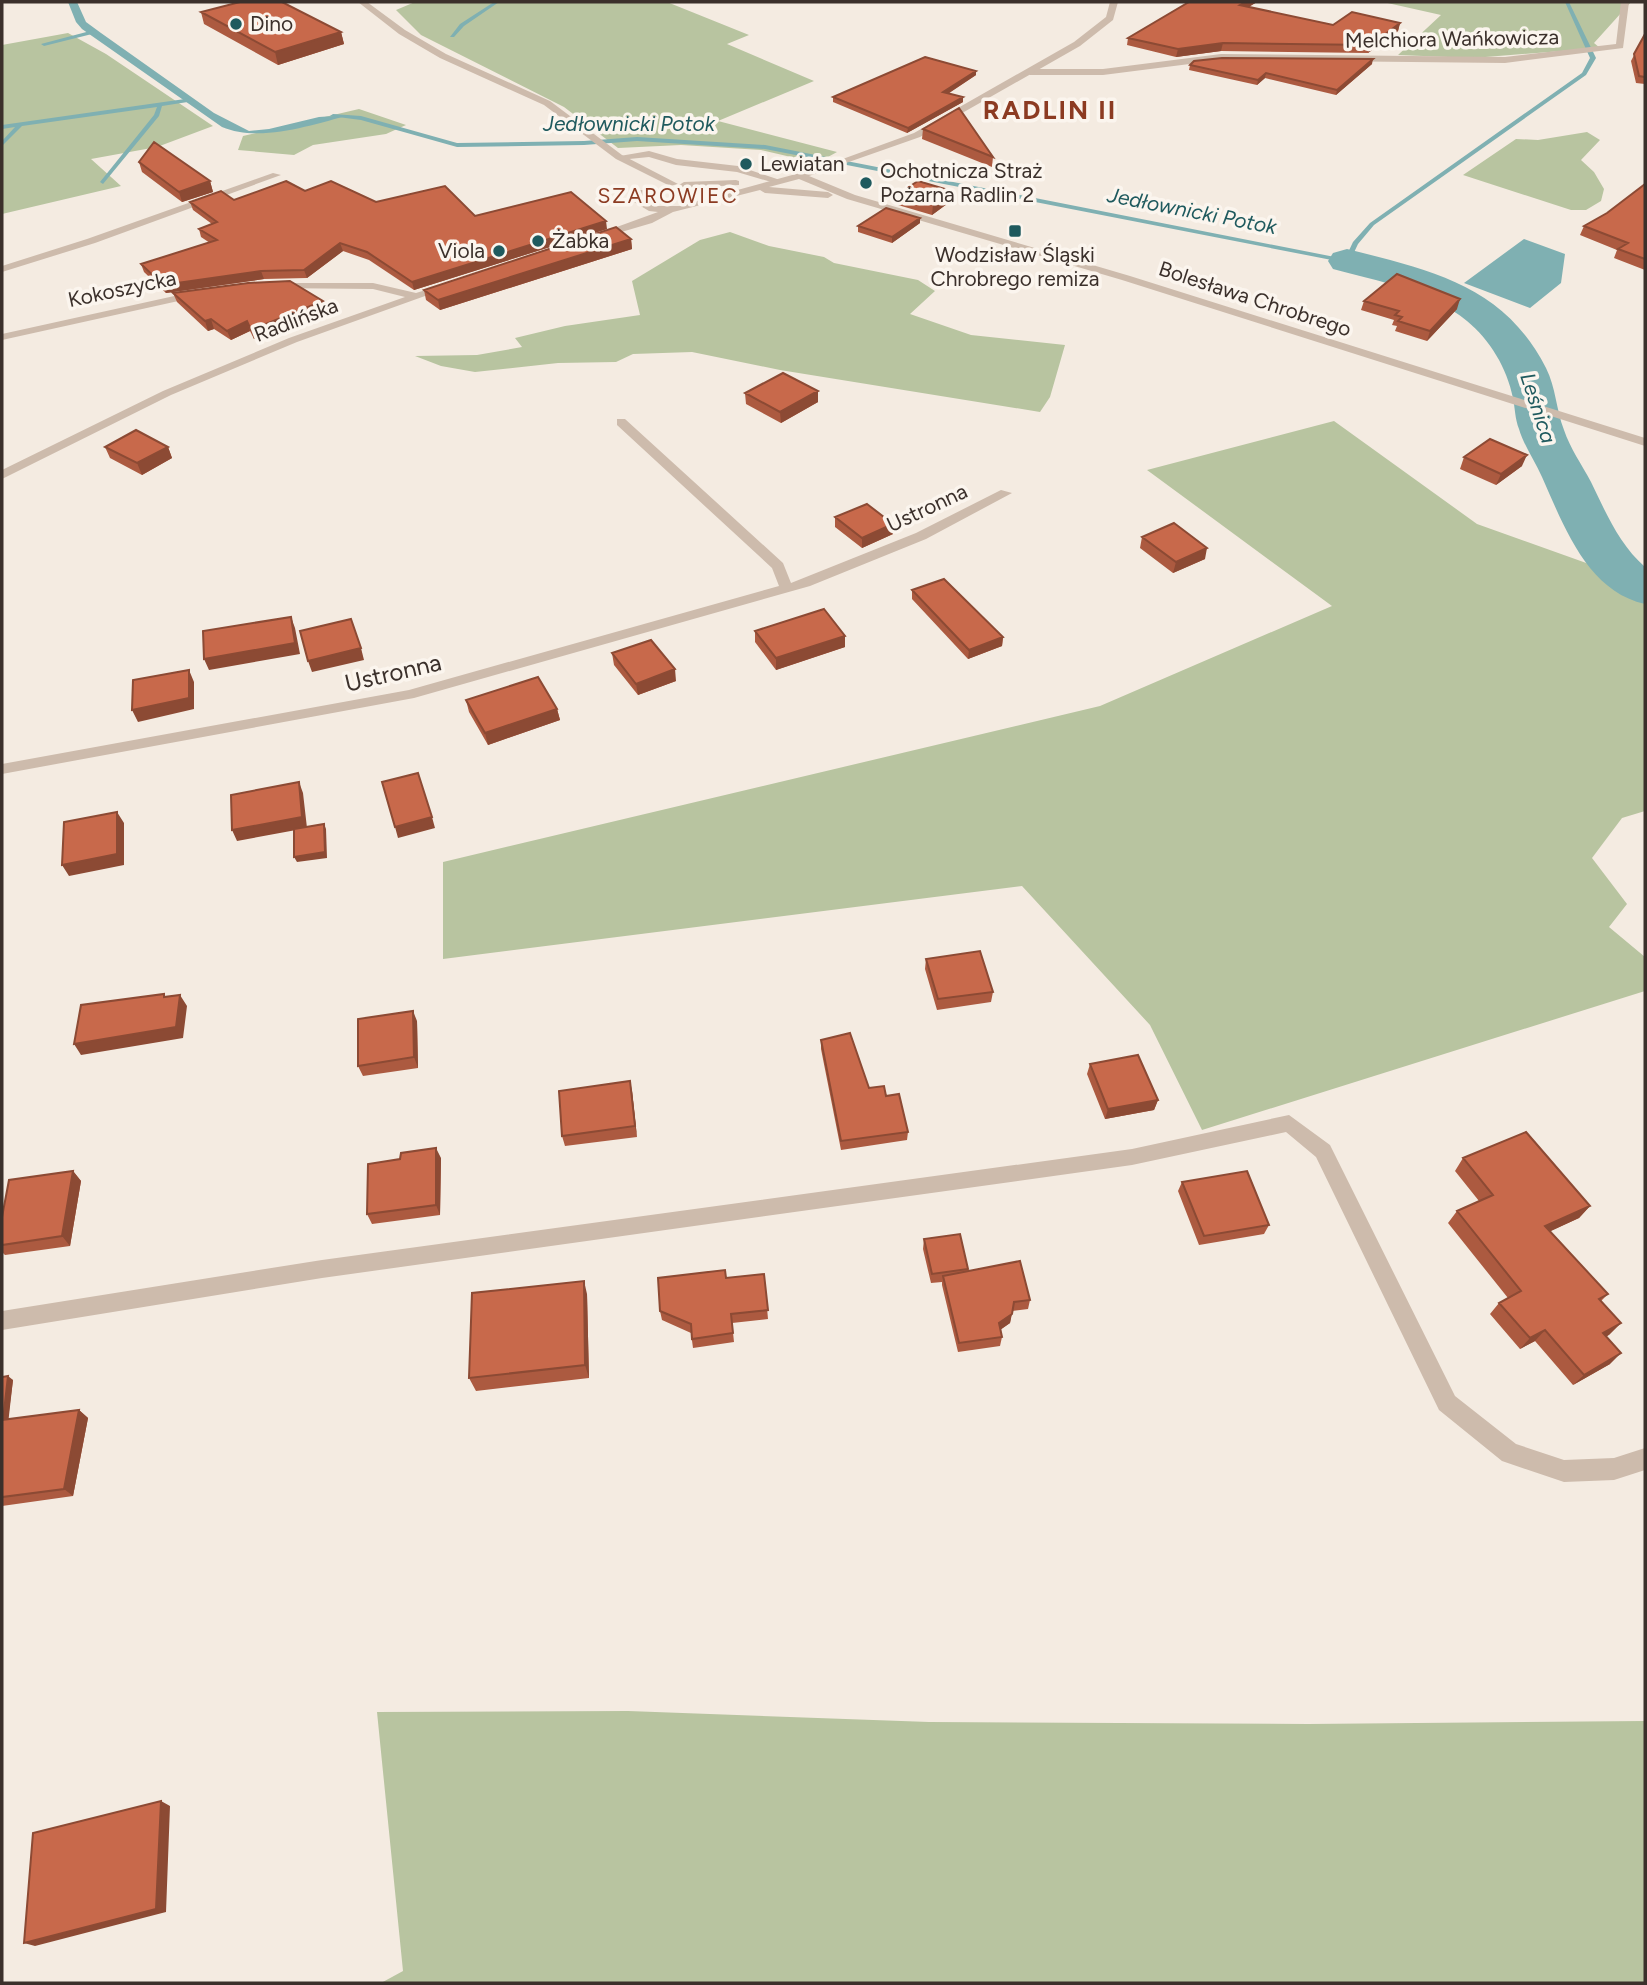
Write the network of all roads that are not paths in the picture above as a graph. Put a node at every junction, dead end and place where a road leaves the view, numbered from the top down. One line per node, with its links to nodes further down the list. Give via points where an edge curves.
1 (362, 2): 5 (street, via 443,56 547,103)
2 (1114, 2): 4 (street, via 1110,18 1097,29)
3 (1625, 2): 4 (street, Melchiora Wańkowicza, via 1620,46 1599,51 1505,60 1221,57 1103,72)
4 (1030, 72): 7 (street, via 917,135)
5 (614, 153): 8 (street, via 738,169); 9 (street); 10 (street)
6 (276, 175): 17 (street)
7 (800, 176): 8 (street); 12 (street, Bolesława Chrobrego)
8 (778, 181): 9 (street); 11 (street)
9 (679, 185): 10 (street); 13 (street, via 697,195)
10 (636, 189): 14 (street); 15 (street)
11 (741, 190): 12 (street, Bolesława Chrobrego); 13 (street)
12 (852, 197): 24 (street, Bolesława Chrobrego)
13 (693, 202): 14 (street)
14 (669, 210): 15 (street)
15 (616, 231): 16 (street)
16 (582, 242)
17 (2, 269)
18 (456, 283): 21 (street, Radlińska)
19 (262, 286): 21 (street, via 373,286)
20 (208, 292): 22 (street, Kokoszycka)
21 (418, 297): 25 (street, Radlińska, via 293,340 167,393)
22 (2, 337)
23 (621, 422): 27 (street, via 778,566)
24 (1645, 442)
25 (2, 475)
26 (1006, 493): 27 (street, Ustronna, via 920,536)
27 (786, 588): 28 (street, Ustronna, via 409,695)
28 (2, 769)
29 (2, 1321): 30 (street, via 321,1269 1105,1161 1289,1123 1323,1151 1447,1403 1510,1453 1564,1471 1614,1469)
30 (1645, 1459)

